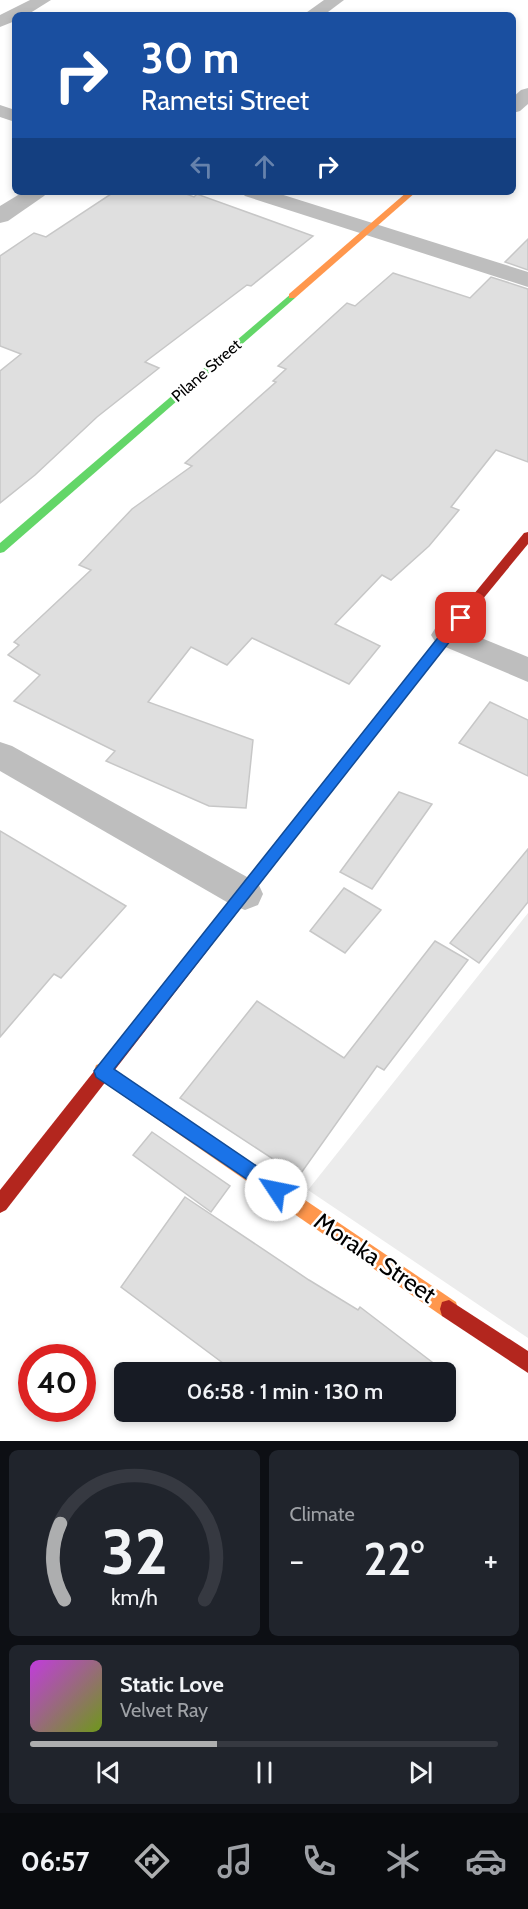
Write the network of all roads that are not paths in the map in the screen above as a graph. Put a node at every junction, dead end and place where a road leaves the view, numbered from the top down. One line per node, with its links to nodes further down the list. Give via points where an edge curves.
1 (43, 0): 3 (street)
2 (336, 0): 4 (street)
3 (20, 12)
4 (317, 12)
5 (528, 94): 6 (street)
6 (516, 104)
7 (32, 195): 10 (street)
8 (261, 195): 11 (street)
9 (409, 195): 11 (street, Pilane Street)
10 (0, 216)
11 (368, 230): 12 (street); 14 (street, Pilane Street)
12 (528, 280)
13 (528, 536): 15 (street)
14 (0, 549)
15 (447, 635): 16 (street); 18 (street)
16 (528, 670)
17 (0, 755): 18 (street)
18 (245, 894): 19 (street)
19 (102, 1071): 20 (street); 21 (street, Moraka Street)
20 (0, 1204)
21 (528, 1363)

